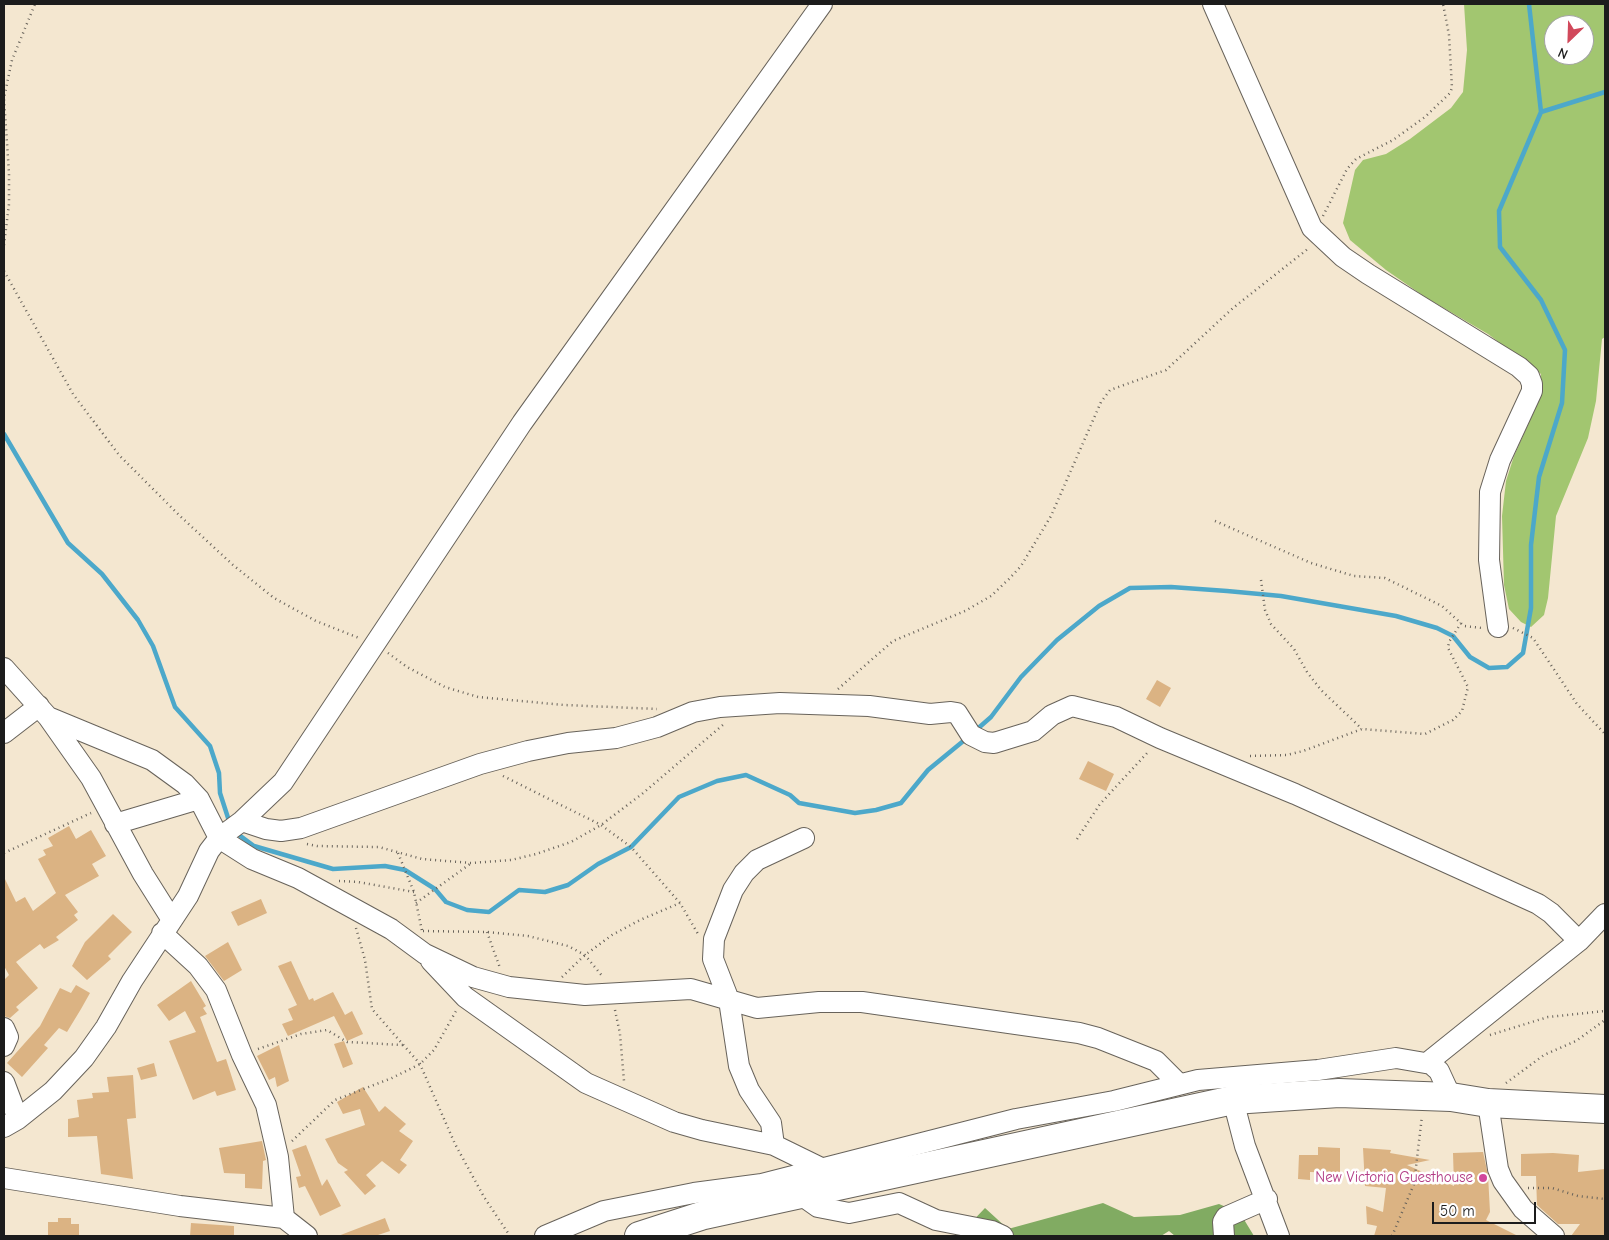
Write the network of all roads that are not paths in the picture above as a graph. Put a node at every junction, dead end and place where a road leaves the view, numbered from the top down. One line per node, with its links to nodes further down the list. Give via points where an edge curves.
1 (822, 4): 8 (street, via 522,423 283,782)
2 (1213, 4): 3 (street, via 1300,205 1317,232 1343,257 1368,274 1529,376 1532,391 1500,460 1490,492 1490,560)
3 (1498, 627)
4 (4, 668): 5 (street)
5 (43, 712): 6 (street); 7 (street, via 152,760 185,784); 9 (street, via 91,778)
6 (4, 733)
7 (198, 799): 9 (street); 10 (street)
8 (242, 821): 10 (street); 14 (street, via 266,829 301,828 480,764 568,743 616,738 657,727 693,712 751,704 820,704 930,714 957,713 971,735 994,743 1033,731 1052,715 1072,706 1116,717 1538,904)
9 (115, 824): 13 (street)
10 (219, 838): 13 (street, via 209,850 188,896); 15 (street, via 252,859 298,878 391,929)
11 (804, 838): 16 (street, via 757,860 733,890 714,939 713,958)
12 (1603, 922): 14 (street)
13 (167, 927): 26 (street, via 84,1058 53,1090); 33 (street, via 216,990 266,1105 278,1157)
14 (1579, 941): 19 (street)
15 (425, 954): 16 (street, via 473,977 509,987 611,995 691,989); 27 (street, via 465,997 586,1083 674,1122)
16 (729, 1000): 21 (street, via 757,1008 862,1002 1086,1034 1156,1061); 27 (street, via 739,1066 749,1090 771,1123)
17 (4, 1028): 18 (street, via 8,1037)
18 (4, 1046)
19 (1427, 1063): 21 (street, via 1396,1058 1318,1070 1271,1072); 22 (street, via 1439,1070)
20 (4, 1082): 26 (street)
21 (1180, 1084): 28 (street)
22 (1451, 1097): 23 (highway, via 1339,1093); 24 (highway)
23 (1233, 1100): 30 (highway); 32 (street, via 1245,1146)
24 (1488, 1102): 25 (highway); 40 (street, via 1498,1169 1522,1209)
25 (1605, 1109)
26 (11, 1123)
27 (774, 1145): 28 (street)
28 (821, 1168): 35 (street, via 762,1184 694,1192 604,1210)
29 (11, 1179): 31 (street); 33 (street, via 180,1206)
30 (801, 1194): 36 (highway, via 704,1215); 37 (street, via 818,1207 849,1213 899,1203 936,1220)
31 (4, 1196)
32 (1266, 1200): 38 (street, via 1226,1217); 39 (street)
33 (284, 1218): 34 (street)
34 (307, 1236)
35 (544, 1236)
36 (639, 1236)
37 (1003, 1236)
38 (1224, 1236)
39 (1279, 1236)
40 (1554, 1236)

